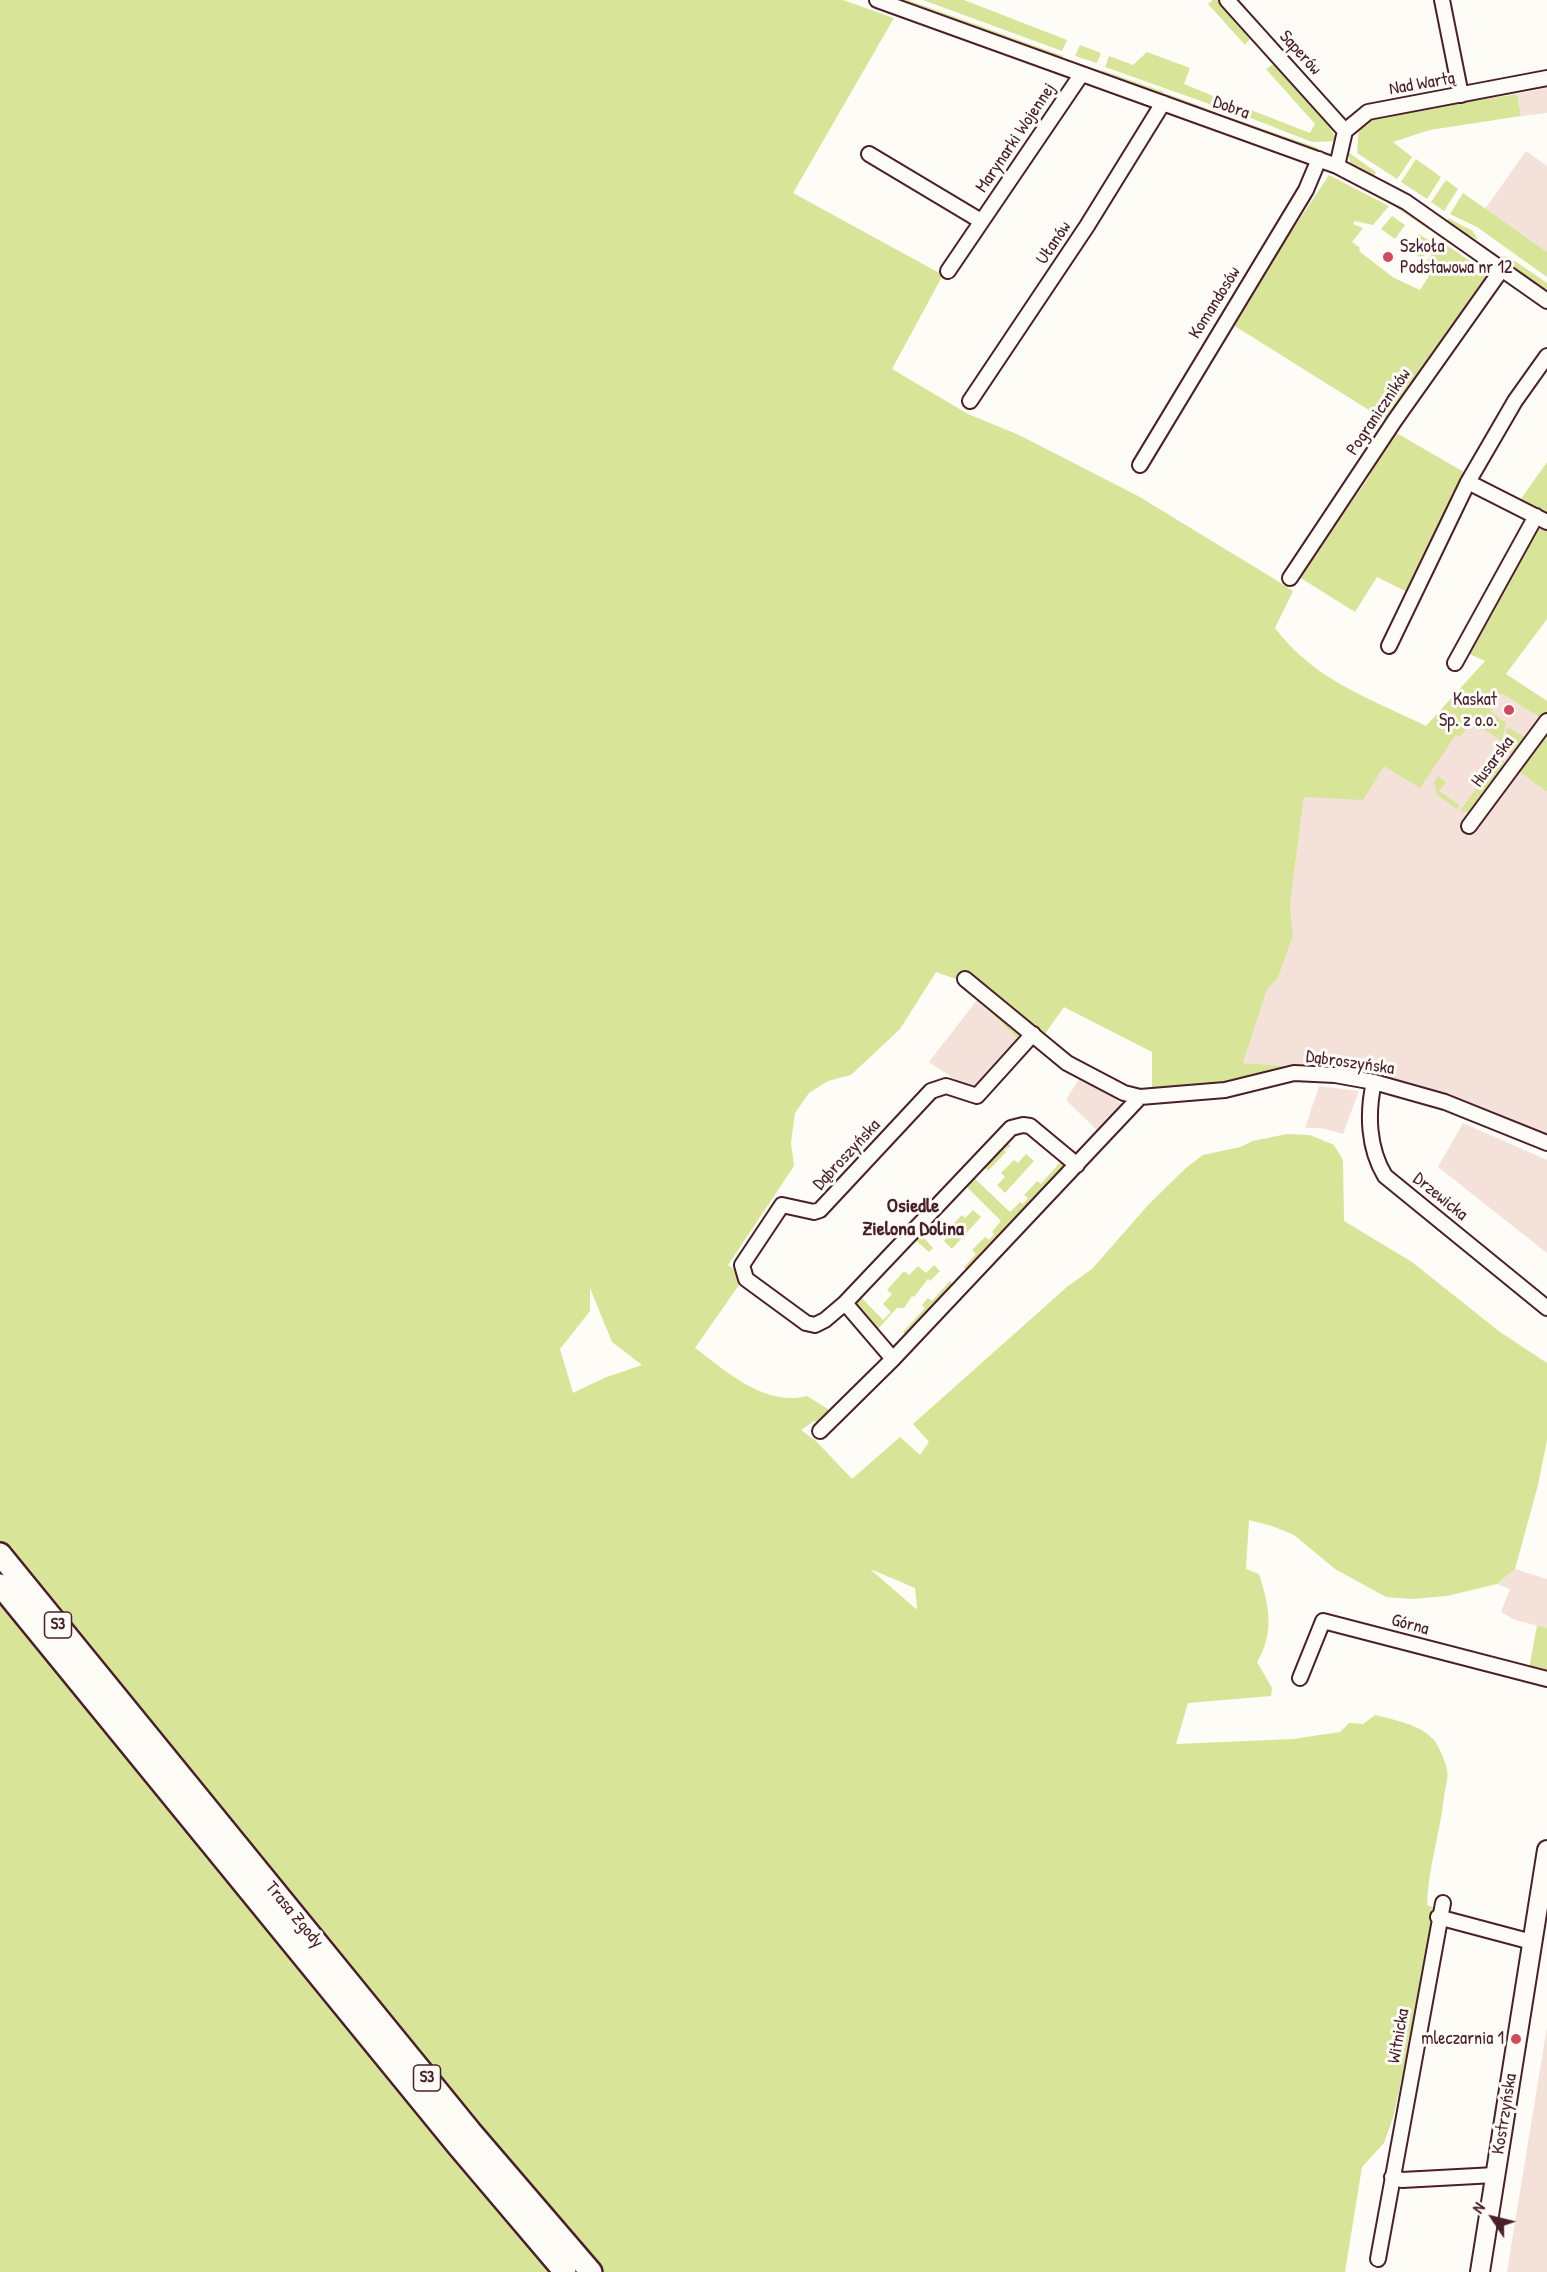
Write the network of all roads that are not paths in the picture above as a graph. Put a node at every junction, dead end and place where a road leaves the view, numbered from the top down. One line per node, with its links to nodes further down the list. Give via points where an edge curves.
1 (877, 0): 4 (street, Dobra)
2 (1227, 0): 8 (street, Saperów)
3 (1442, 0): 6 (street)
4 (1080, 75): 7 (street, Dobra); 12 (street, Marynarki Wojennej)
5 (1547, 78): 6 (street, Nad Wartą)
6 (1461, 95): 8 (street, Nad Wartą, via 1368,112)
7 (1163, 103): 10 (street, Dobra); 17 (street, Ułanów, via 1087,226)
8 (1345, 131): 11 (street)
9 (868, 154): 12 (street, Marynarki Wojennej)
10 (1318, 159): 11 (street, Dobra); 18 (street, Komandosów, via 1306,190)
11 (1337, 166): 13 (street, Dobra, via 1406,202)
12 (981, 221): 14 (street, Marynarki Wojennej)
13 (1502, 269): 15 (street, Dobra); 21 (street, Pograniczników)
14 (948, 271)
15 (1547, 301)
16 (1547, 356): 19 (street, via 1515,401)
17 (970, 401)
18 (1140, 465)
19 (1468, 482): 20 (street); 22 (street)
20 (1542, 519): 23 (street)
21 (1290, 578)
22 (1389, 646)
23 (1455, 663)
24 (1547, 721): 25 (street, Husarska)
25 (1469, 826)
26 (965, 979): 27 (street, Dąbroszyńska)
27 (1033, 1034): 29 (street, Dąbroszyńska, via 1067,1063 1124,1093); 32 (street, Dąbroszyńska, via 977,1096 946,1086 931,1091 820,1210 782,1205 742,1264 746,1280 806,1323 815,1325 825,1320)
28 (1374, 1082): 29 (street, Dąbroszyńska, via 1294,1073 1225,1089); 30 (street, Dąbroszyńska, via 1445,1102); 33 (street, Drzewicka, via 1370,1100 1374,1155 1385,1176)
29 (1140, 1097): 31 (street)
30 (1547, 1143)
31 (1077, 1165): 32 (street, Dąbroszyńska, via 1030,1126 1011,1128); 34 (street)
32 (845, 1302): 34 (street)
33 (1547, 1308)
34 (893, 1359): 35 (street)
35 (820, 1431)
36 (0, 1554): 48 (highway, Trasa Zgody / S3, via 470,2132)
37 (0, 1585): 47 (highway, Trasa Zgody / S3)
38 (1300, 1678): 39 (street, Górna, via 1323,1621)
39 (1547, 1679)
40 (1547, 1850): 43 (main road, Kostrzyńska)
41 (1443, 1903): 42 (street, Witnicka)
42 (1438, 1917): 43 (street); 45 (street, Witnicka)
43 (1532, 1942): 44 (main road, Kostrzyńska)
44 (1495, 2175): 45 (street, via 1402,2180); 49 (main road, Kostrzyńska)
45 (1392, 2177): 46 (street, Witnicka)
46 (1378, 2259)
47 (565, 2272)
48 (591, 2272)
49 (1480, 2272)

